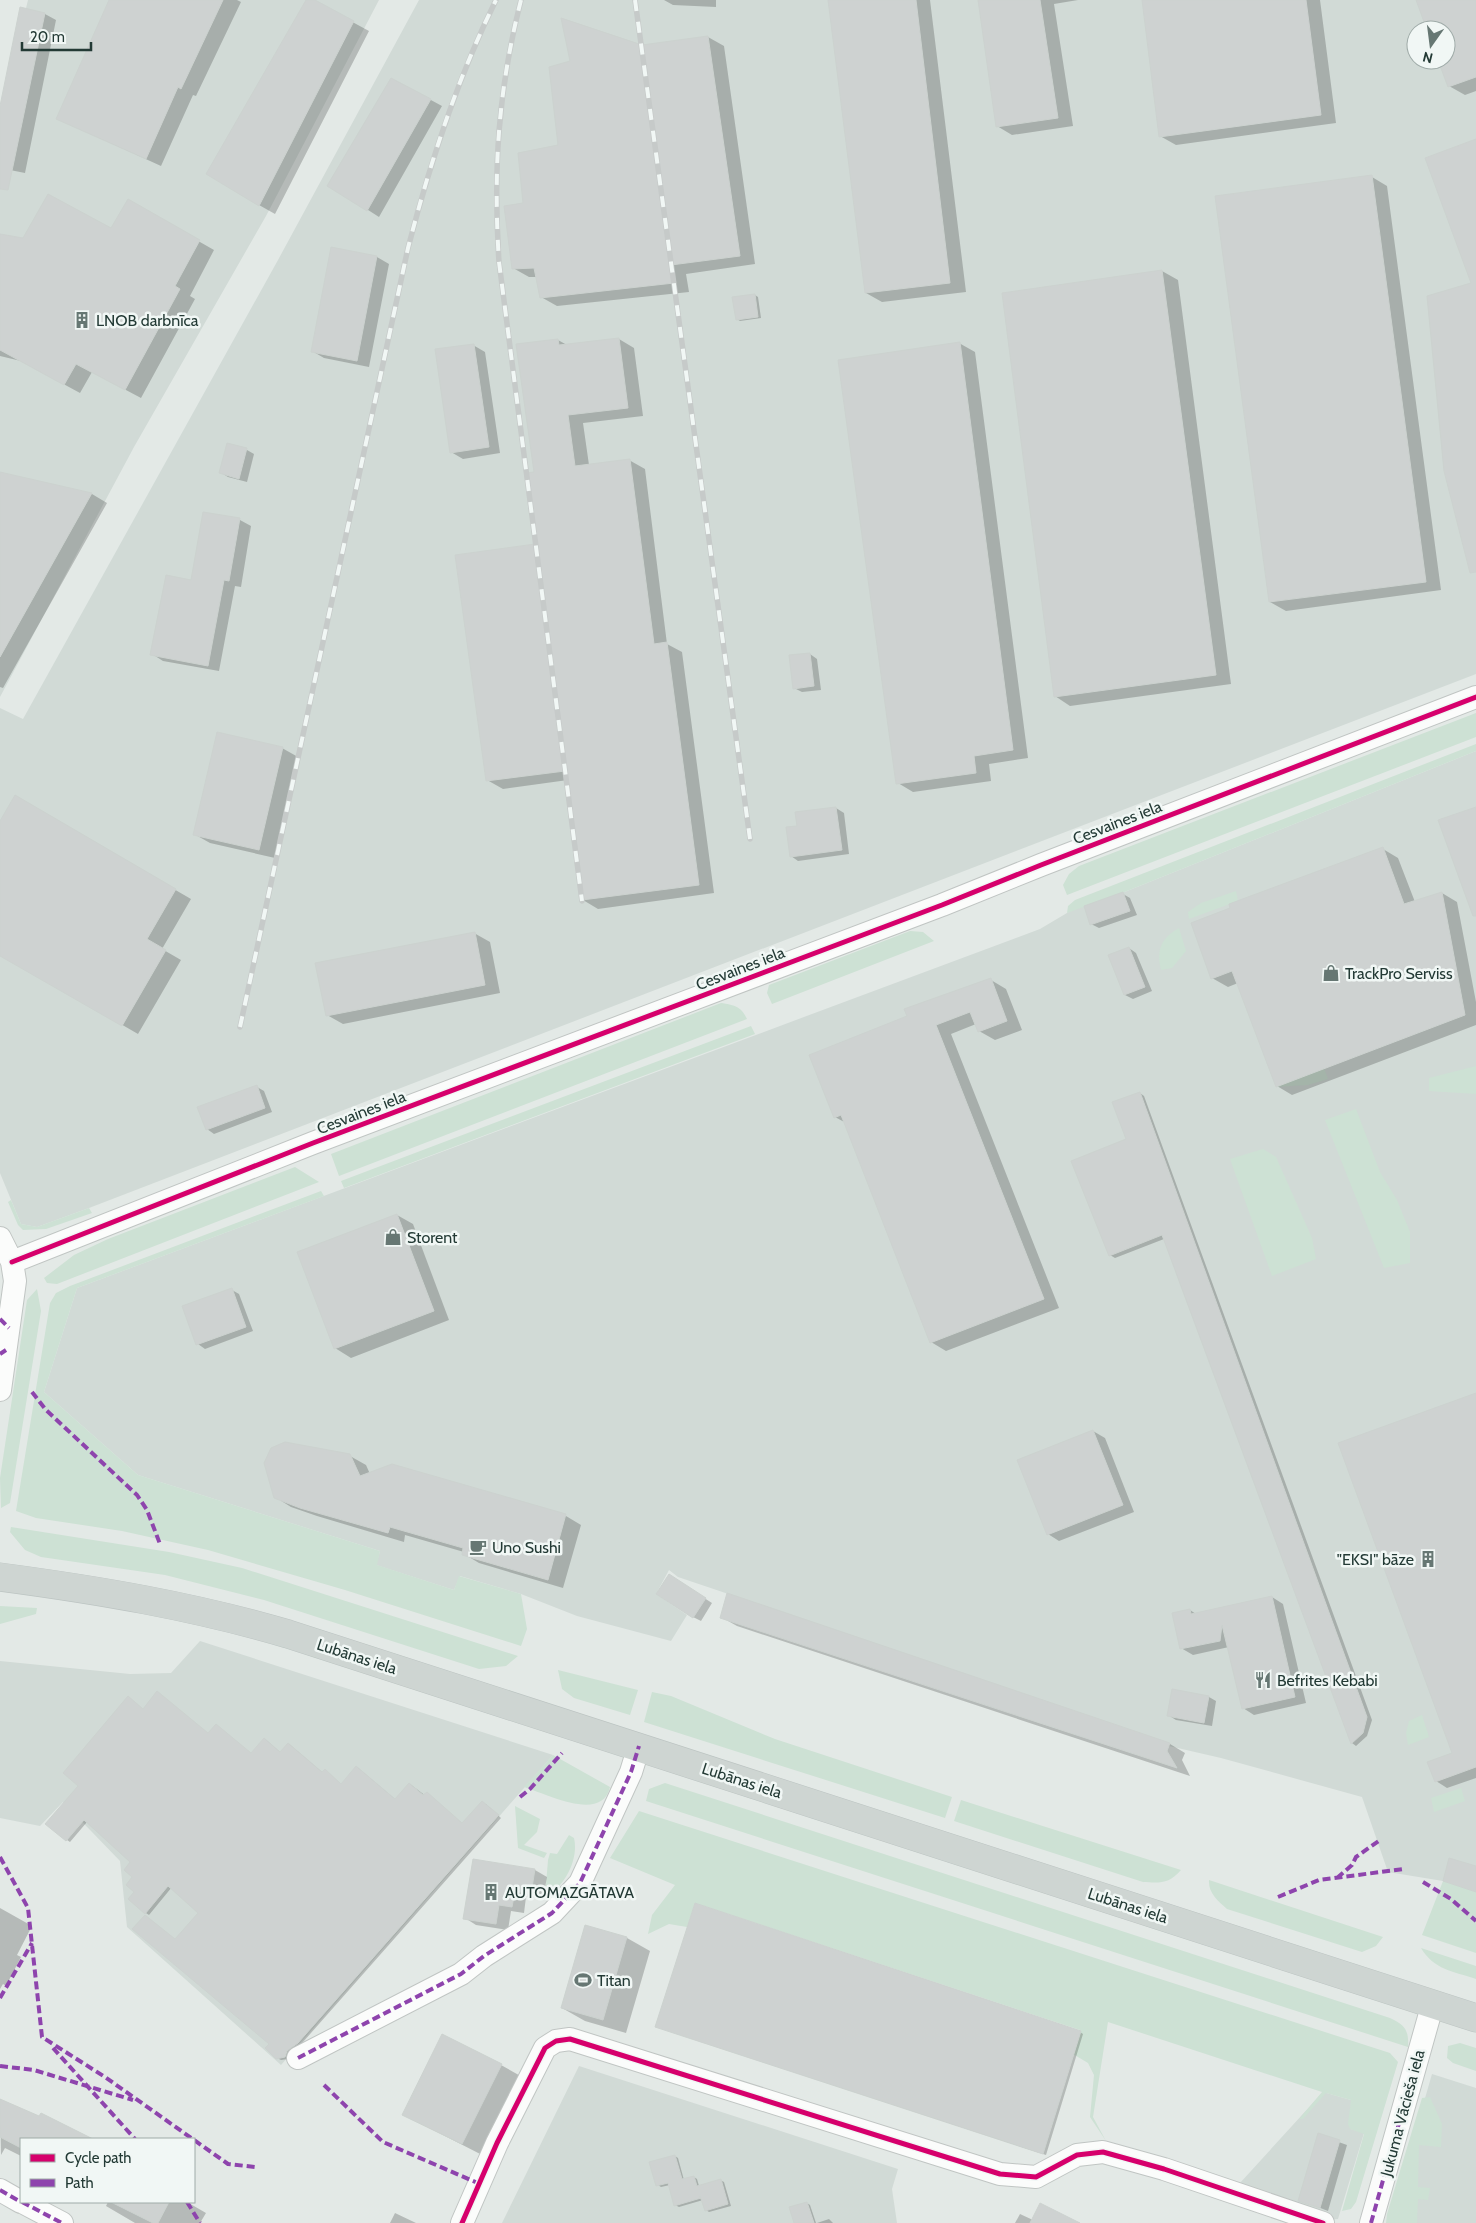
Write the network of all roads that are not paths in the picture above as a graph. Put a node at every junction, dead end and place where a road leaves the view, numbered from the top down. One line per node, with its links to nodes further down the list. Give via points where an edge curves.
1 (1476, 697): 3 (street, Cesvaines iela, via 942,905 313,1143)
2 (0, 1238): 3 (street)
3 (12, 1262): 4 (street, via 14,1296)
4 (0, 1390)
5 (0, 1577): 6 (main road, Lubānas iela, via 115,1593 234,1618)
6 (639, 1746): 7 (main road, Lubānas iela); 9 (street, via 631,1772 580,1883 552,1913 461,1974)
7 (1433, 2004): 8 (main road, Lubānas iela); 16 (street, Jukuma Vācieša iela)
8 (1476, 2018)
9 (298, 2058)
10 (0, 2190): 11 (street)
11 (20, 2201)
12 (23, 2203): 13 (street)
13 (62, 2223)
14 (462, 2223): 15 (street, via 497,2143 545,2048 570,2038 1000,2174 1036,2177 1076,2155 1103,2152)
15 (1324, 2223)
16 (1372, 2223)

